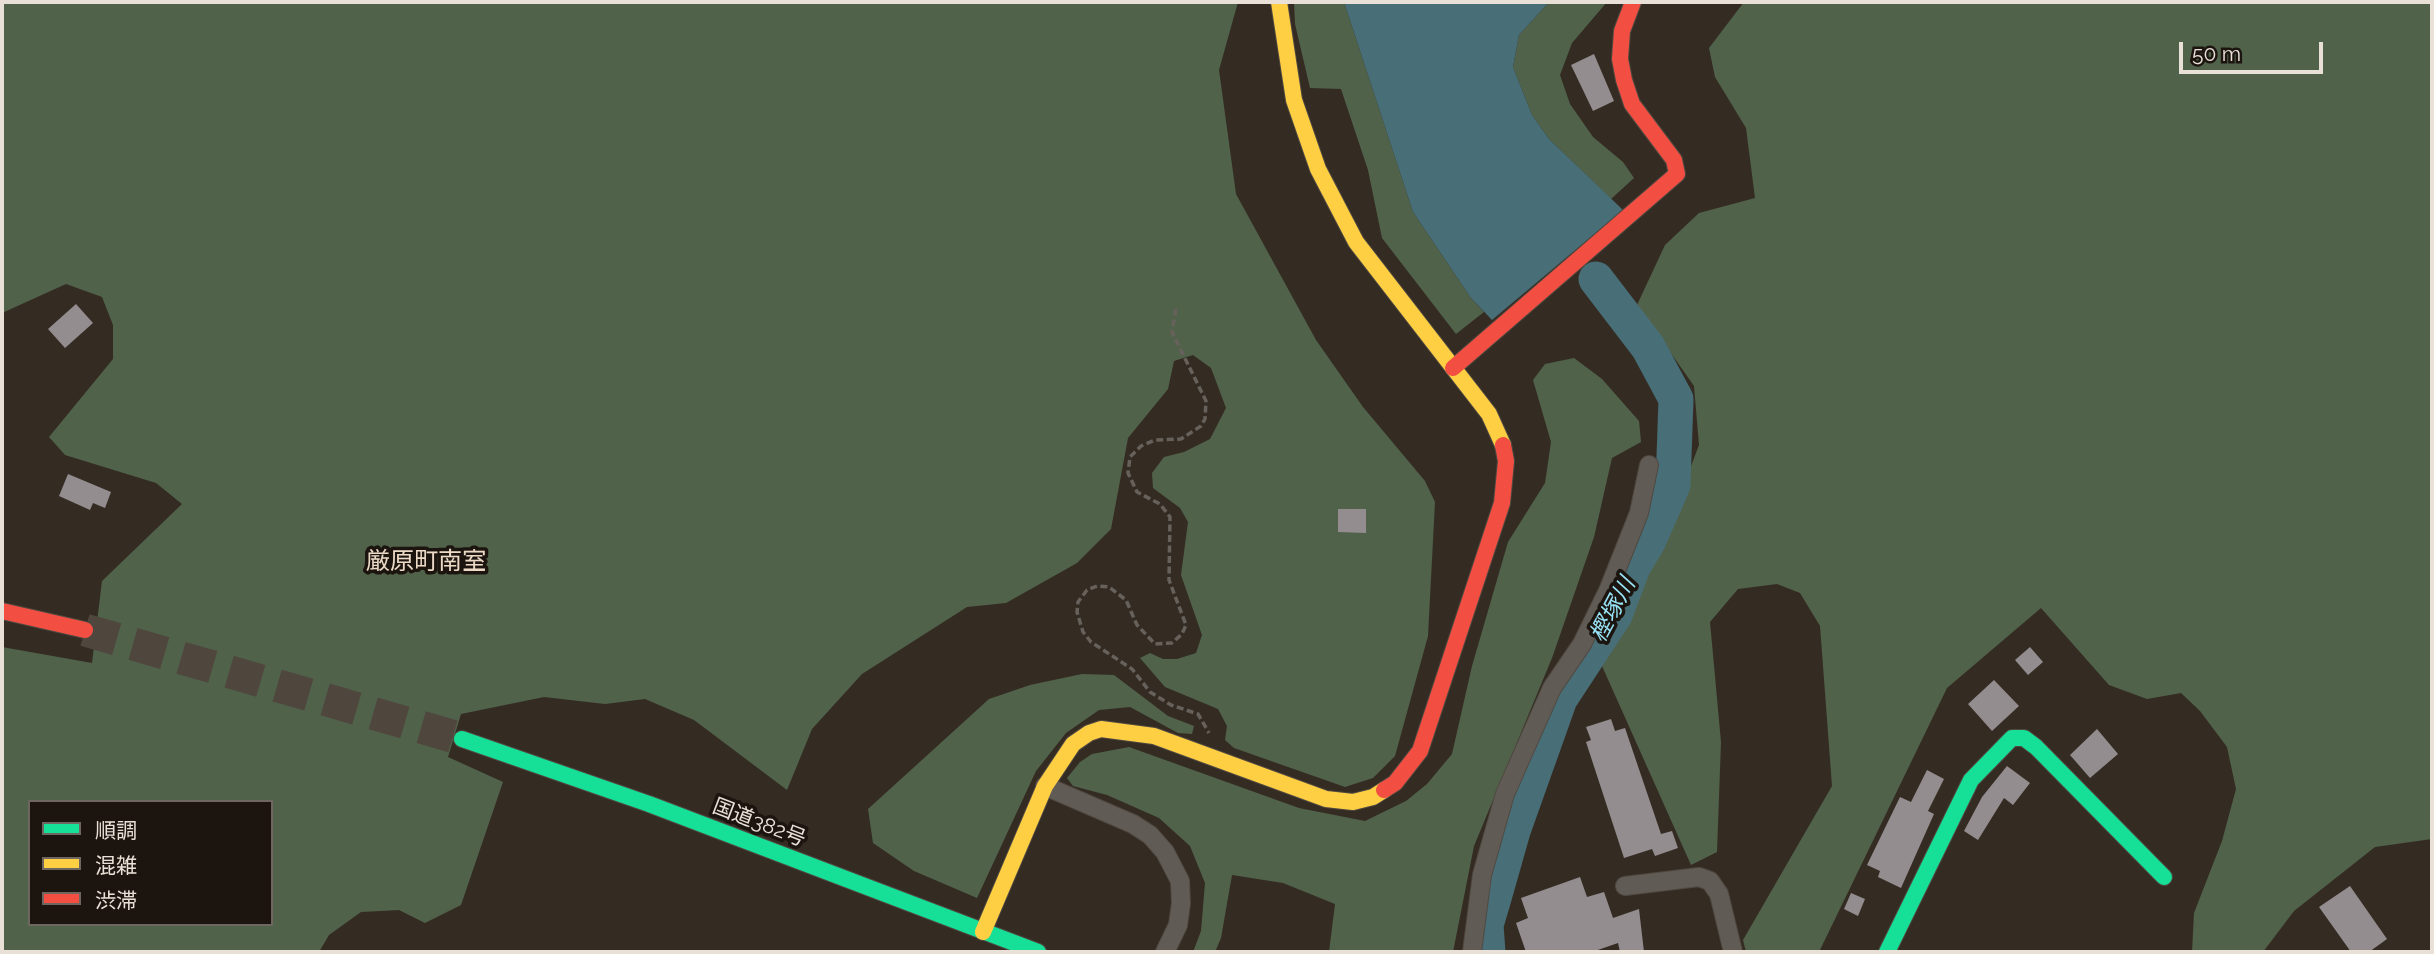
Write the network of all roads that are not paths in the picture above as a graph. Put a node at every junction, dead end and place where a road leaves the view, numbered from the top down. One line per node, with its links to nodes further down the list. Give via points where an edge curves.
1 (1279, 2): 3 (main road, via 1294,100 1318,169 1356,242)
2 (1633, 2): 3 (main road, via 1622,31 1624,80 1632,104 1674,160 1677,174)
3 (1453, 368): 8 (main road, via 1501,437 1505,483 1420,751 1395,783 1373,797 1353,802 1301,792 1154,736 1101,729 1073,744)
4 (1649, 465): 14 (street, via 1639,513 1608,591 1582,644 1552,688 1505,794 1482,875)
5 (2, 611): 6 (main road)
6 (85, 630)
7 (463, 739): 11 (main road, 国道382号, via 649,804)
8 (1045, 786): 11 (main road); 13 (street, via 1133,824 1165,852 1180,881 1181,903 1178,925)
9 (2164, 877): 16 (main road, via 2036,747 2024,738 2012,738 1971,780)
10 (1625, 886): 15 (street, via 1699,877 1710,881 1719,894)
11 (983, 932): 12 (main road, 国道382号)
12 (1038, 952)
13 (1165, 952)
14 (1472, 952)
15 (1733, 952)
16 (1887, 952)

